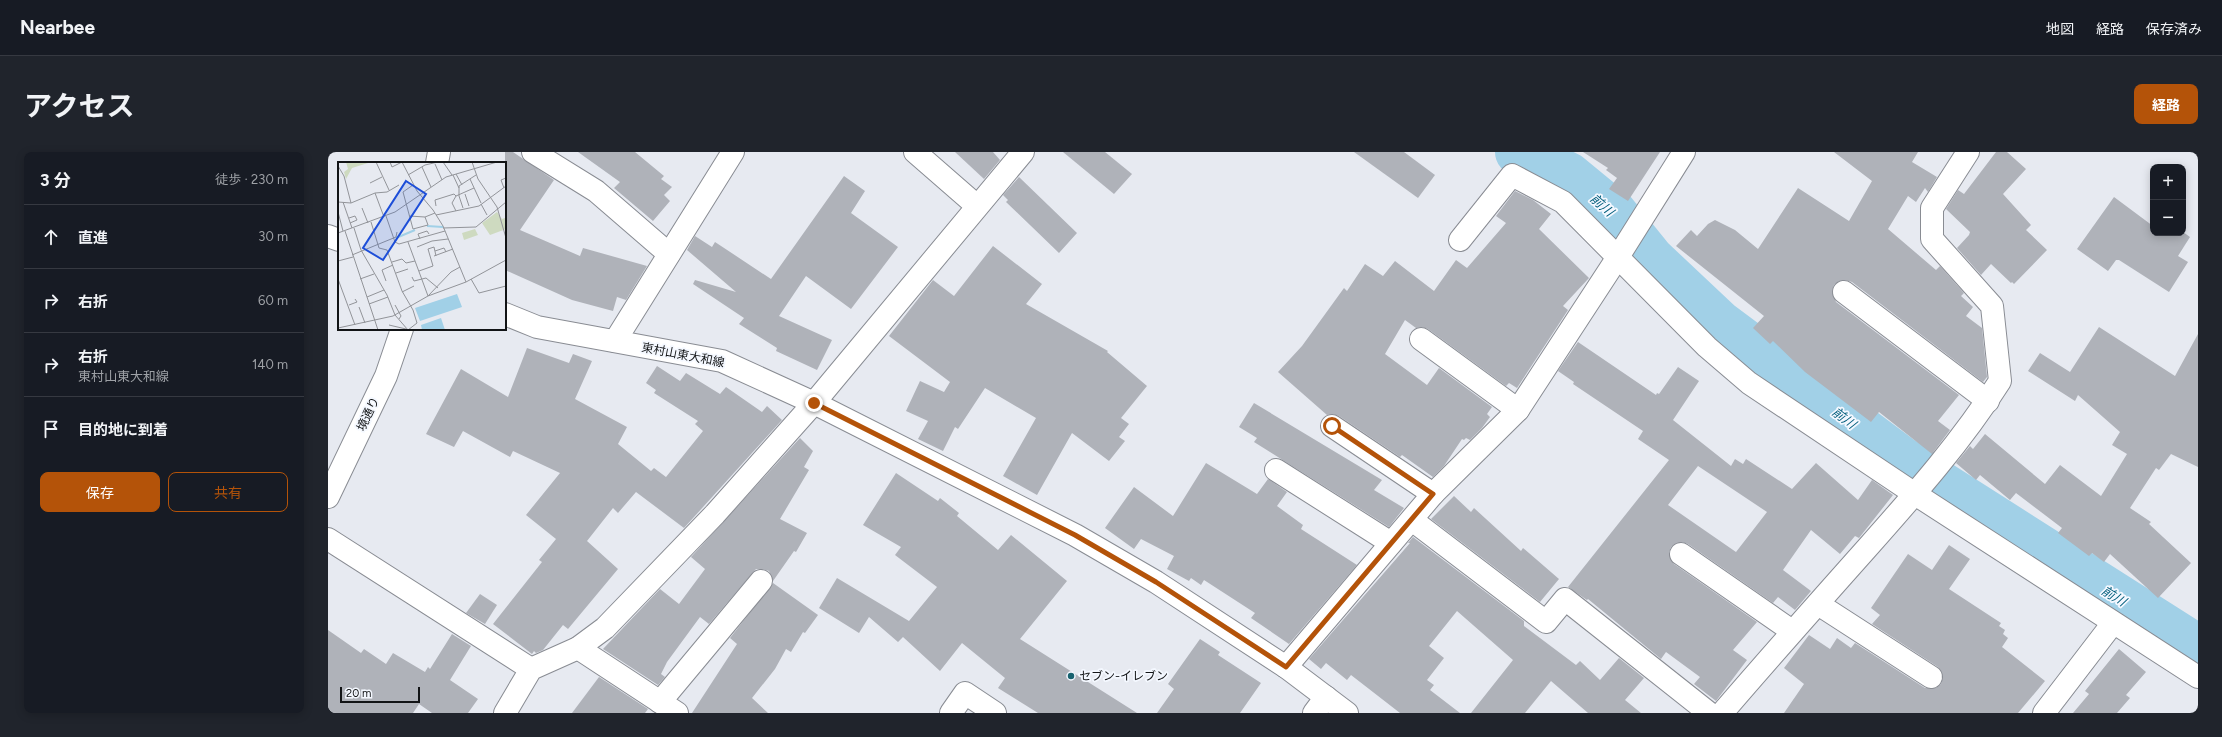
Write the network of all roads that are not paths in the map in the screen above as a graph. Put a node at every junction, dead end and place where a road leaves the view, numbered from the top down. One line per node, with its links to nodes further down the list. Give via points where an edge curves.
1 (439, 152): 8 (street)
2 (532, 152): 14 (street, via 596,191)
3 (733, 152): 14 (street)
4 (915, 152): 9 (street)
5 (1023, 152): 9 (street)
6 (1684, 152): 13 (street)
7 (1968, 152): 20 (street, via 1932,208 1932,239 1992,306 2000,382)
8 (437, 162)
9 (977, 206): 21 (street)
10 (328, 236): 11 (street)
11 (338, 240)
12 (1460, 240): 13 (street, via 1512,175 1563,202)
13 (1621, 252): 22 (street); 25 (street, via 1707,347 1749,383)
14 (669, 254): 19 (street)
15 (1844, 292): 20 (street)
16 (506, 314): 19 (street, 東村山東大和線, via 537,326)
17 (402, 330): 27 (street, 境通り, via 386,376)
18 (1421, 339): 22 (street)
19 (615, 341): 21 (street, 東村山東大和線, via 722,361)
20 (1988, 401): 25 (street)
21 (814, 403): 36 (street, via 715,514 610,623); 37 (street, 東村山東大和線, via 1075,535 1156,582)
22 (1518, 410): 26 (street)
23 (1332, 426): 26 (street)
24 (1276, 470): 30 (street)
25 (1918, 490): 33 (street); 34 (street)
26 (1433, 494): 28 (street)
27 (328, 497)
28 (1412, 520): 30 (street); 47 (street, via 1546,622 1565,599)
29 (328, 539): 38 (street)
30 (1391, 543): 37 (street)
31 (1681, 554): 35 (street)
32 (761, 580): 42 (street)
33 (1818, 604): 35 (street); 39 (street)
34 (2113, 623): 40 (street); 49 (street)
35 (1792, 632): 48 (street)
36 (578, 648): 38 (street); 42 (street)
37 (1286, 667): 41 (street, 東村山東大和線)
38 (531, 670): 43 (street)
39 (1931, 677)
40 (2198, 677)
41 (1320, 705): 46 (street, 東村山東大和線)
42 (669, 707)
43 (505, 713)
44 (951, 713): 45 (street, via 965,693)
45 (995, 713)
46 (1347, 713)
47 (1709, 713)
48 (1722, 713)
49 (2044, 713)

